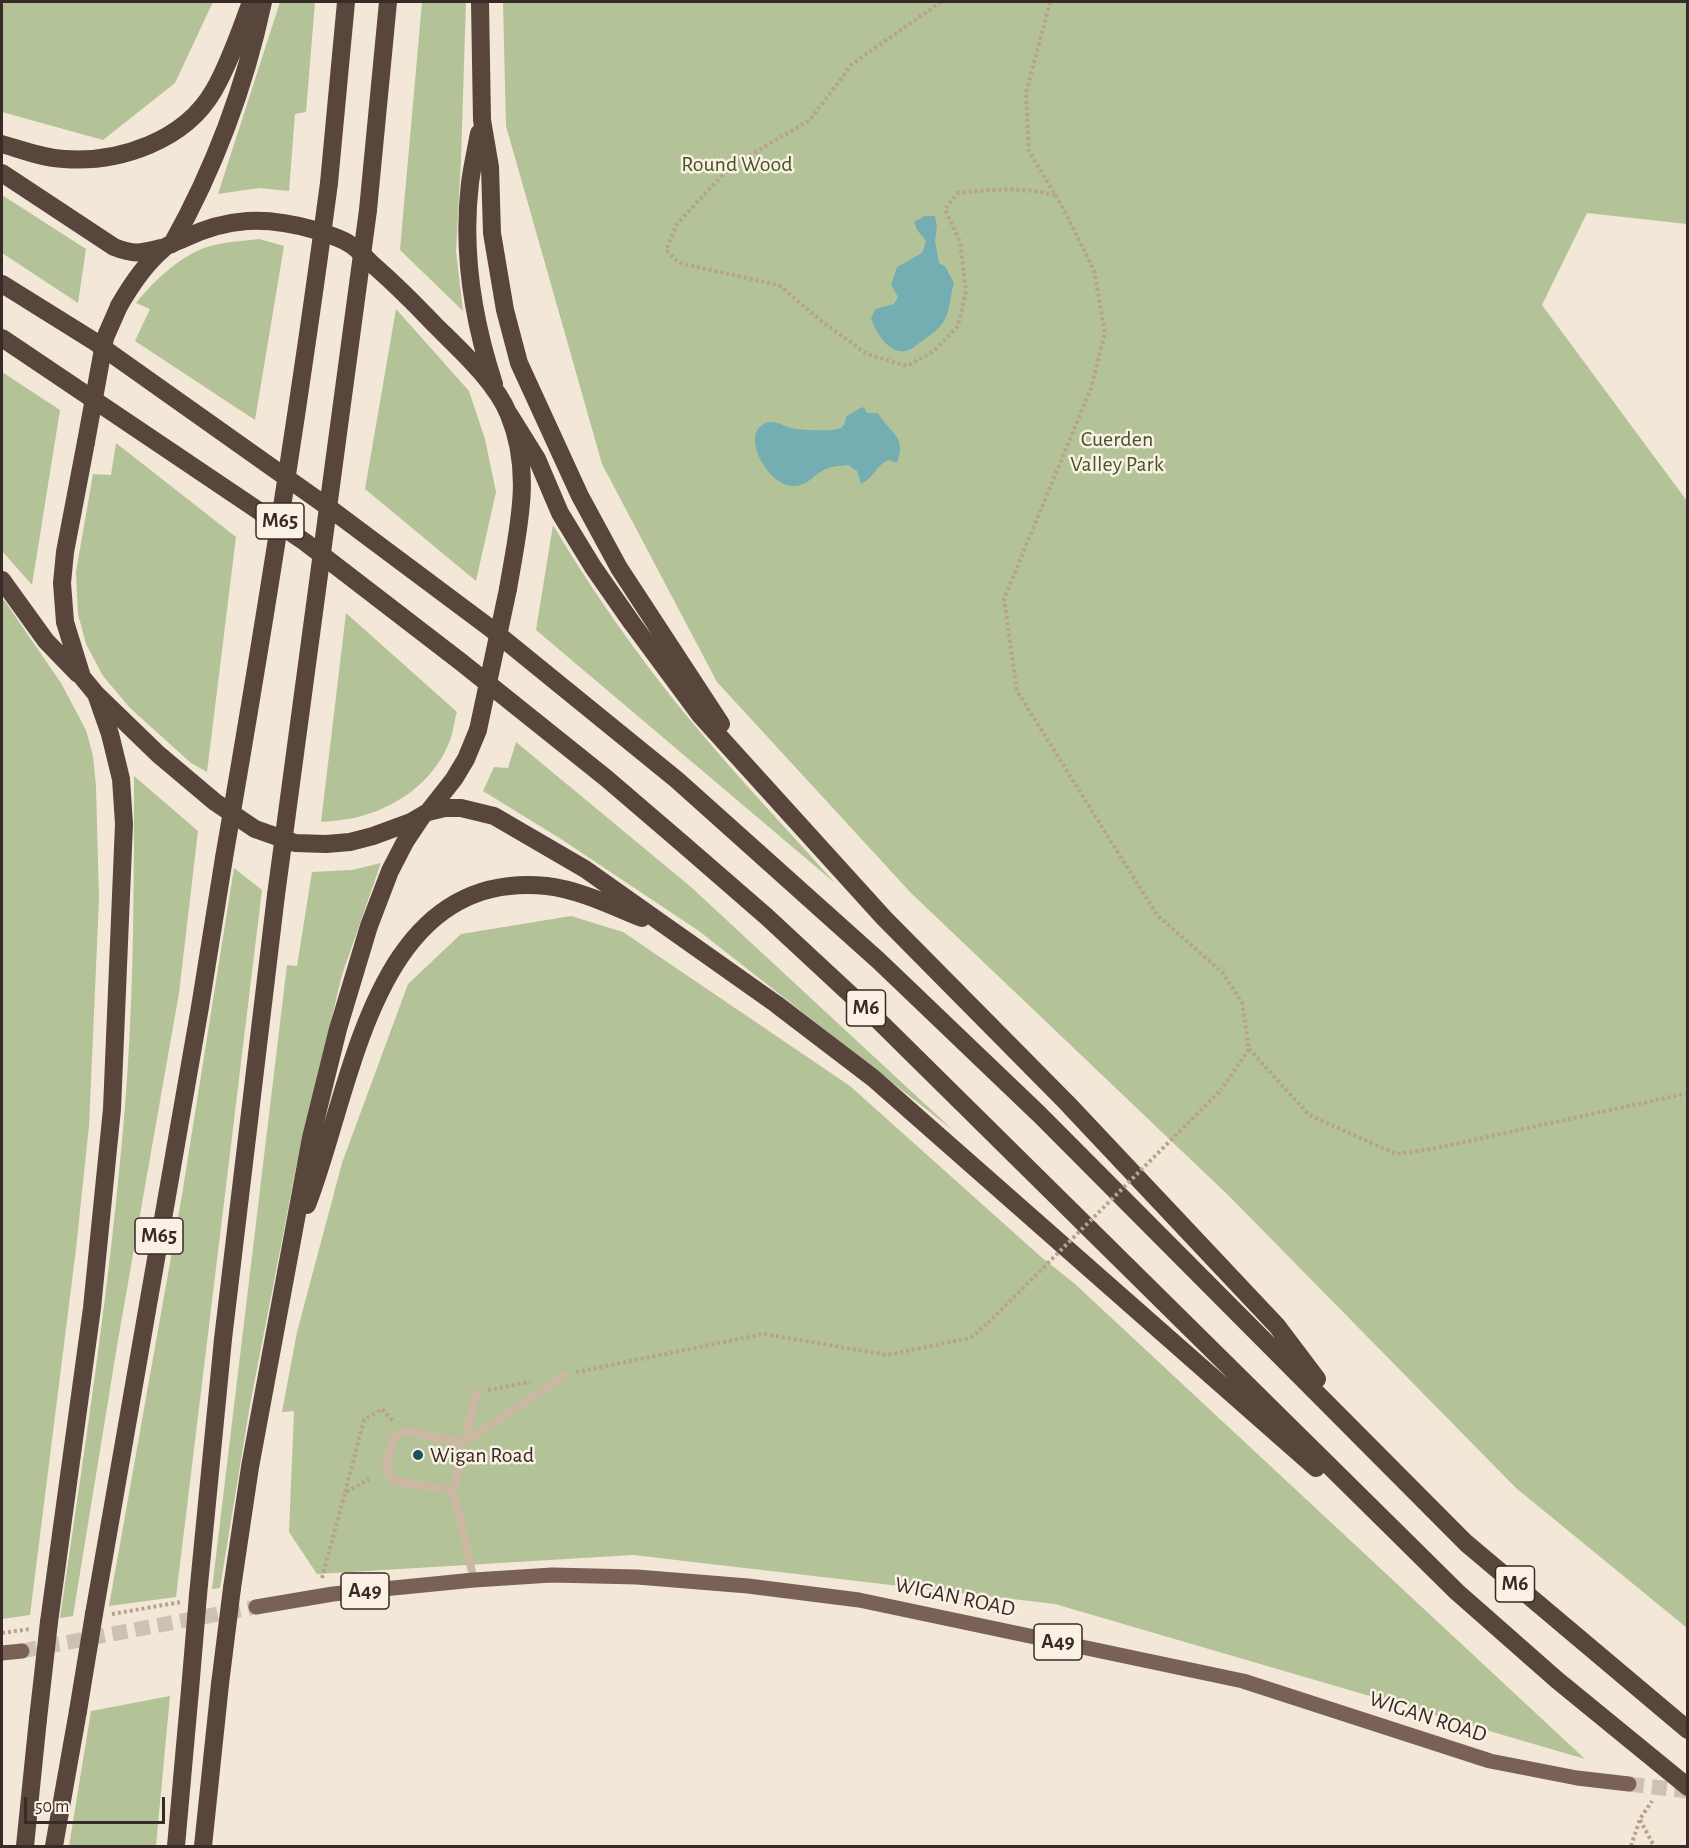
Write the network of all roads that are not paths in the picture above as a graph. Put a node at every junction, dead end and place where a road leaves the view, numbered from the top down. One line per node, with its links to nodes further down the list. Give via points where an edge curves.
1 (251, 2): 7 (highway, via 213,92 183,125 163,138 128,153 91,160 62,159)
2 (263, 2): 9 (highway, via 233,108 196,201)
3 (346, 2): 35 (highway, M65, bridge, via 329,183 257,667)
4 (388, 2): 36 (highway, M65, bridge, via 368,210 276,895 223,1339)
5 (480, 2): 6 (highway)
6 (482, 120): 12 (highway, via 470,184 470,284); 17 (highway, via 490,167 492,233 519,363 580,496 619,568)
7 (2, 144)
8 (2, 172): 9 (highway, via 114,247 140,254)
9 (168, 246): 12 (highway, via 210,227 252,220 295,225 351,244 399,288); 15 (highway, bridge, via 146,264 119,306 105,338 62,583 65,622)
10 (2, 284): 23 (highway, M6, via 92,340 332,510 490,628 677,780 879,960 1040,1114)
11 (2, 338): 27 (highway, M6, via 305,542 461,662 683,844 879,1021)
12 (498, 395): 13 (highway)
13 (509, 414): 17 (highway, via 593,567 700,715); 18 (highway, bridge, via 520,452 523,482 518,532 478,730 454,779)
14 (2, 580): 15 (highway, via 46,640)
15 (82, 677): 16 (highway)
16 (96, 694): 18 (highway, via 158,754 255,829 295,843 350,842); 34 (highway, bridge, via 121,779 124,824 112,1110 92,1308 49,1622)
17 (764, 787): 23 (highway, via 884,918 1277,1326)
18 (426, 814): 19 (highway, via 461,808 494,816 585,869); 20 (highway, via 400,852 369,926 311,1138)
19 (669, 929): 20 (highway, via 550,886 518,885 485,892 441,913 405,949 368,1020 342,1090 318,1177); 27 (highway, via 873,1078)
20 (292, 1241): 37 (highway, bridge, via 232,1588)
21 (566, 1375): 24 (lane)
22 (476, 1393): 24 (lane)
23 (1353, 1428): 31 (highway, M6, via 1466,1543)
24 (463, 1443): 25 (lane); 25 (lane, via 407,1431 393,1437 386,1470 394,1481)
25 (453, 1491): 26 (lane)
26 (474, 1580): 28 (main road, WIGAN ROAD / A49, via 333,1594); 32 (main road, WIGAN ROAD / A49, via 552,1575 638,1577 859,1600 1243,1682 1490,1761)
27 (1457, 1593): 33 (highway, M6)
28 (256, 1607)
29 (22, 1651): 30 (main road)
30 (2, 1653)
31 (1688, 1730)
32 (1629, 1784)
33 (1688, 1787)
34 (25, 1846)
35 (54, 1846)
36 (177, 1846)
37 (203, 1846)

